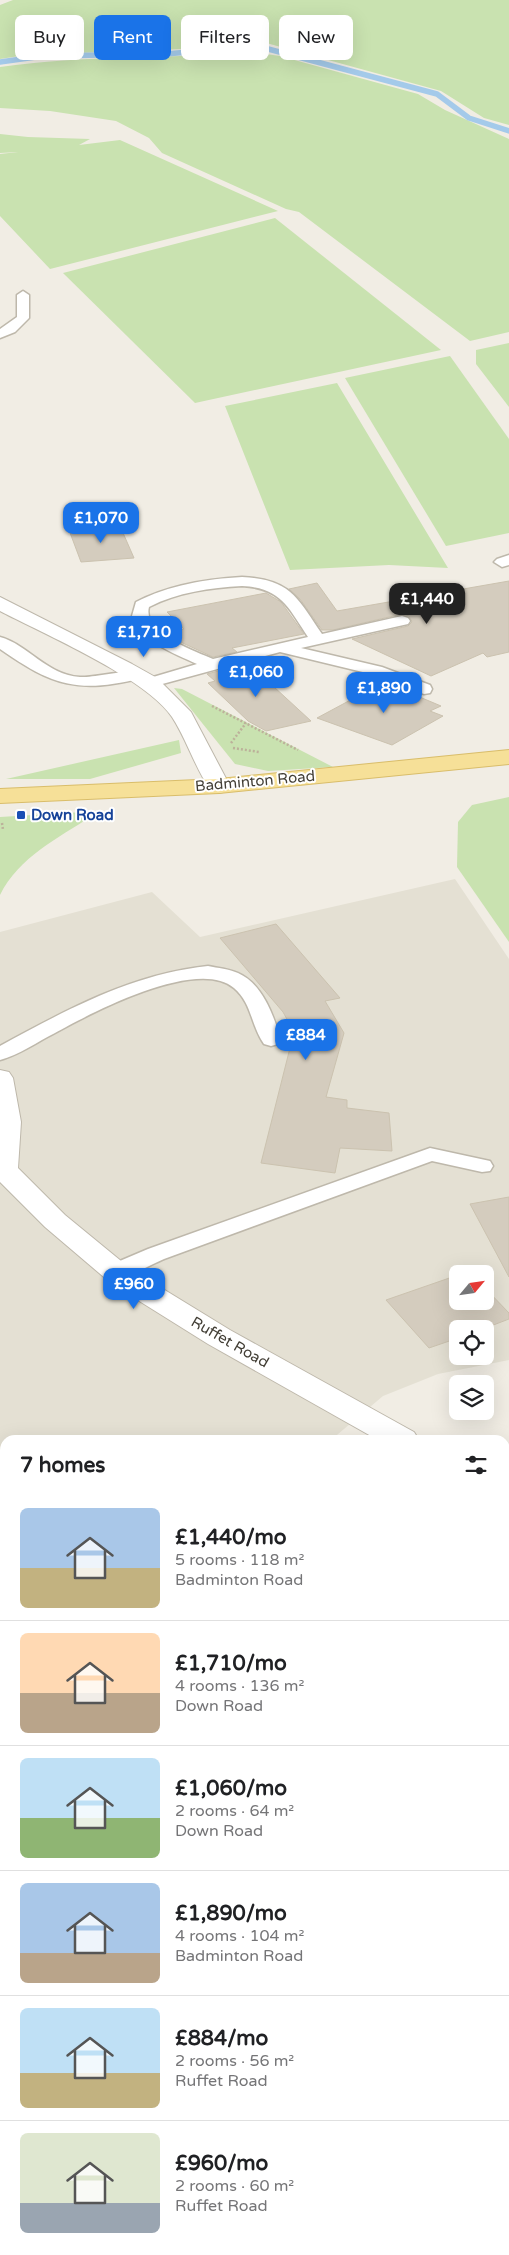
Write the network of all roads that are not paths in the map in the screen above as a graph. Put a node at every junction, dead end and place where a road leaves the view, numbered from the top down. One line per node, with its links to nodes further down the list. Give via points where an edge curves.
1 (23, 295): 2 (lane, via 23,318)
2 (0, 334)
3 (0, 603): 9 (street)
4 (402, 621): 5 (lane)
5 (318, 639): 7 (lane); 8 (lane, via 282,593 269,585 250,582 220,584 153,597 142,605 139,616 145,627 174,647)
6 (0, 642): 9 (lane, via 29,661 76,682)
7 (281, 648): 8 (lane); 10 (lane, via 376,670)
8 (212, 665): 9 (lane)
9 (142, 679): 12 (street, via 180,712)
10 (424, 688)
11 (509, 757): 12 (main road, Badminton Road)
12 (219, 786): 13 (main road, Badminton Road)
13 (0, 796)
14 (271, 1040): 15 (lane, via 265,1019 246,989 232,977 193,972 144,985 71,1017)
15 (0, 1054)
16 (0, 1078): 18 (street, Ruffet Road, via 7,1122)
17 (482, 1166): 19 (lane, via 430,1154)
18 (2, 1170): 19 (street, Ruffet Road, via 55,1221)
19 (116, 1271): 20 (street, Ruffet Road, via 219,1337)
20 (393, 1435)

